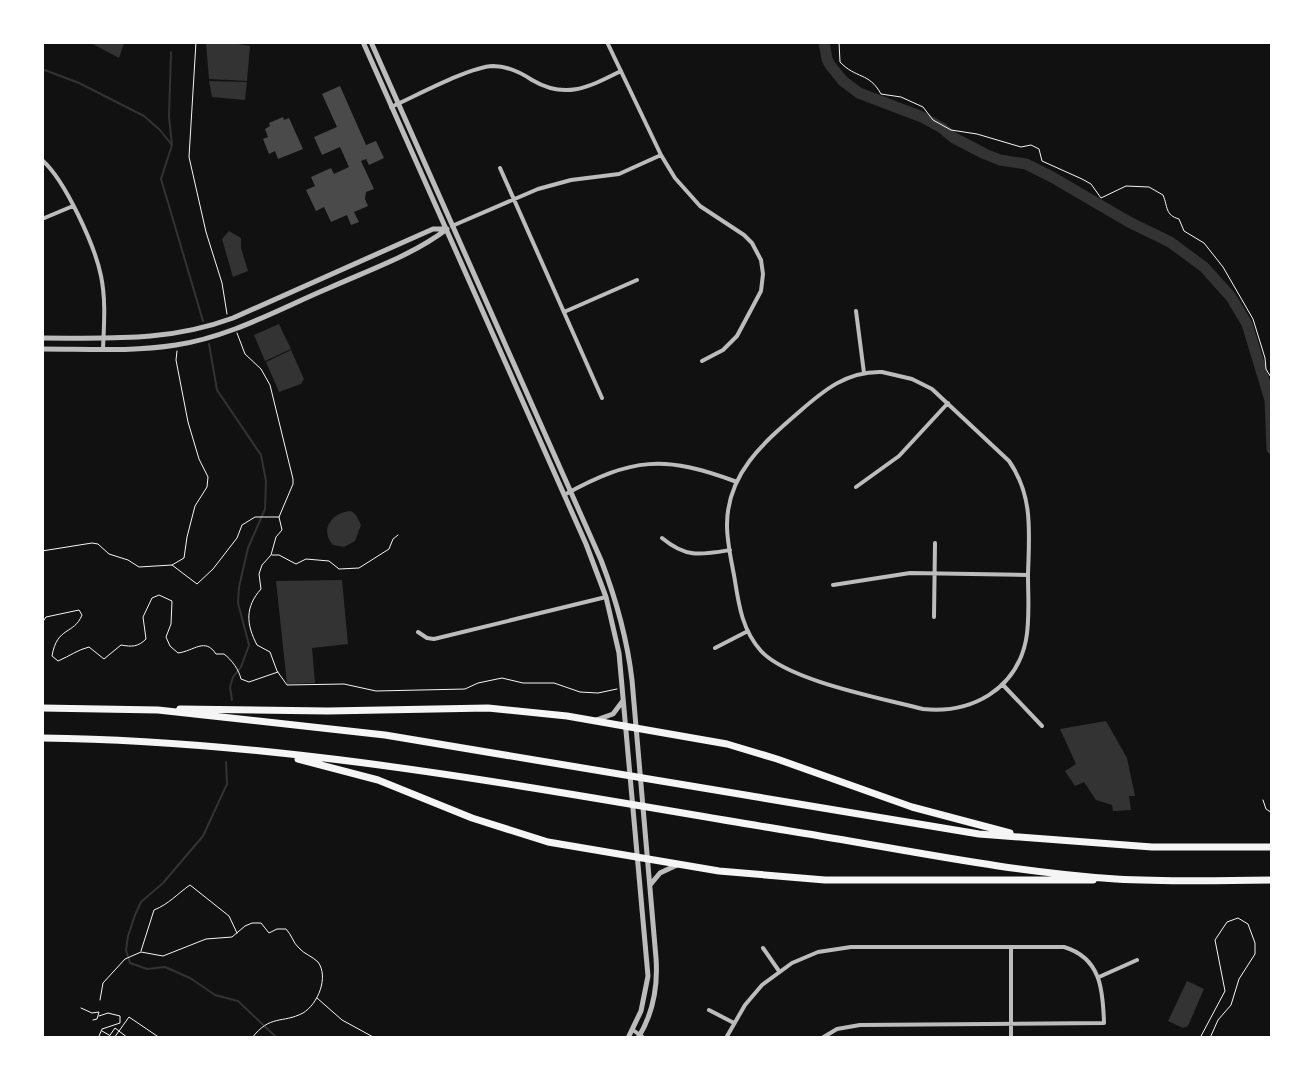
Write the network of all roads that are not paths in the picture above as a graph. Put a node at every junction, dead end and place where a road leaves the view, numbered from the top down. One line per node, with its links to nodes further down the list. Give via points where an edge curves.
1 (363, 42): 6 (street)
2 (371, 42): 5 (street)
3 (607, 42): 4 (street)
4 (621, 71): 5 (street, via 586,87 565,91 542,86 508,68 490,66 478,68); 7 (street)
5 (398, 104): 6 (street); 13 (street)
6 (391, 107): 14 (street)
7 (661, 155): 10 (street, via 626,172 561,182); 22 (street, via 680,186 696,202 748,238 762,266 761,291 737,336 723,350)
8 (42, 160): 11 (street, via 58,176)
9 (500, 168): 10 (street)
10 (514, 199): 13 (street); 17 (street)
11 (73, 206): 12 (street); 19 (street, via 101,275)
12 (42, 219)
13 (452, 226): 14 (street); 28 (street)
14 (446, 230): 19 (street, via 433,229 208,327 161,336); 21 (street, via 437,238 384,264 220,334 160,347); 29 (street)
15 (637, 280): 17 (street)
16 (856, 311): 23 (street)
17 (564, 312): 24 (street)
18 (42, 338): 19 (street)
19 (104, 338): 21 (street)
20 (42, 349): 21 (street)
21 (103, 349)
22 (702, 362)
23 (864, 373): 25 (street, via 893,373 912,378); 26 (street, via 840,381 822,392 755,451)
24 (602, 398)
25 (948, 403): 27 (street, via 899,456); 34 (street, via 1002,454 1017,475 1029,512)
26 (737, 482): 28 (street, via 690,466 654,463 616,471); 32 (street, via 727,525)
27 (856, 487)
28 (571, 491): 29 (street); 48 (street, via 616,603 629,653)
29 (564, 495): 36 (street)
30 (662, 538): 32 (street, via 677,549 694,554)
31 (935, 543): 33 (street)
32 (730, 550): 38 (street, via 740,610)
33 (935, 574): 34 (street); 35 (street, via 895,575); 37 (street)
34 (1028, 575): 41 (street, via 1028,628 1024,650 1015,671)
35 (833, 585)
36 (606, 597): 39 (street, via 434,639); 42 (street, via 619,653)
37 (934, 617)
38 (748, 631): 40 (street); 41 (street, via 762,651 790,672 923,709 941,711 967,707)
39 (418, 632)
40 (715, 648)
41 (1003, 685): 46 (street)
42 (623, 701): 45 (street, via 618,710 607,718); 47 (street)
43 (42, 708): 44 (highway)
44 (158, 710): 45 (highway, via 488,708); 51 (highway, via 386,736 980,834)
45 (591, 720): 47 (highway)
46 (1042, 726)
47 (626, 727): 48 (highway); 53 (street)
48 (636, 729): 51 (highway, via 727,744 912,807); 54 (street)
49 (42, 738): 50 (highway, via 162,741)
50 (271, 752): 53 (highway, via 378,780 472,818 548,842); 56 (highway, via 460,776 992,865)
51 (1032, 838): 52 (highway, via 1152,847)
52 (1272, 847)
53 (636, 857): 54 (highway); 67 (street, via 648,976 641,1011)
54 (647, 859): 55 (highway); 58 (street)
55 (678, 864): 56 (highway, via 754,875 825,880); 58 (street, via 661,873)
56 (1115, 879): 57 (highway)
57 (1272, 880)
58 (650, 885): 68 (street, via 657,975 653,1002)
59 (1010, 947): 62 (street, via 842,948 808,955); 63 (street, via 1070,949 1087,960); 66 (street)
60 (762, 948): 62 (street)
61 (1137, 960): 63 (street)
62 (779, 971): 65 (street, via 755,992)
63 (1099, 976): 66 (street, via 1104,1023)
64 (709, 1010): 65 (street)
65 (734, 1023): 70 (street)
66 (1011, 1024): 71 (street, via 851,1026 837,1029); 72 (street)
67 (633, 1030): 68 (street); 69 (street)
68 (641, 1037)
69 (628, 1038)
70 (726, 1038)
71 (822, 1038)
72 (1011, 1038)

